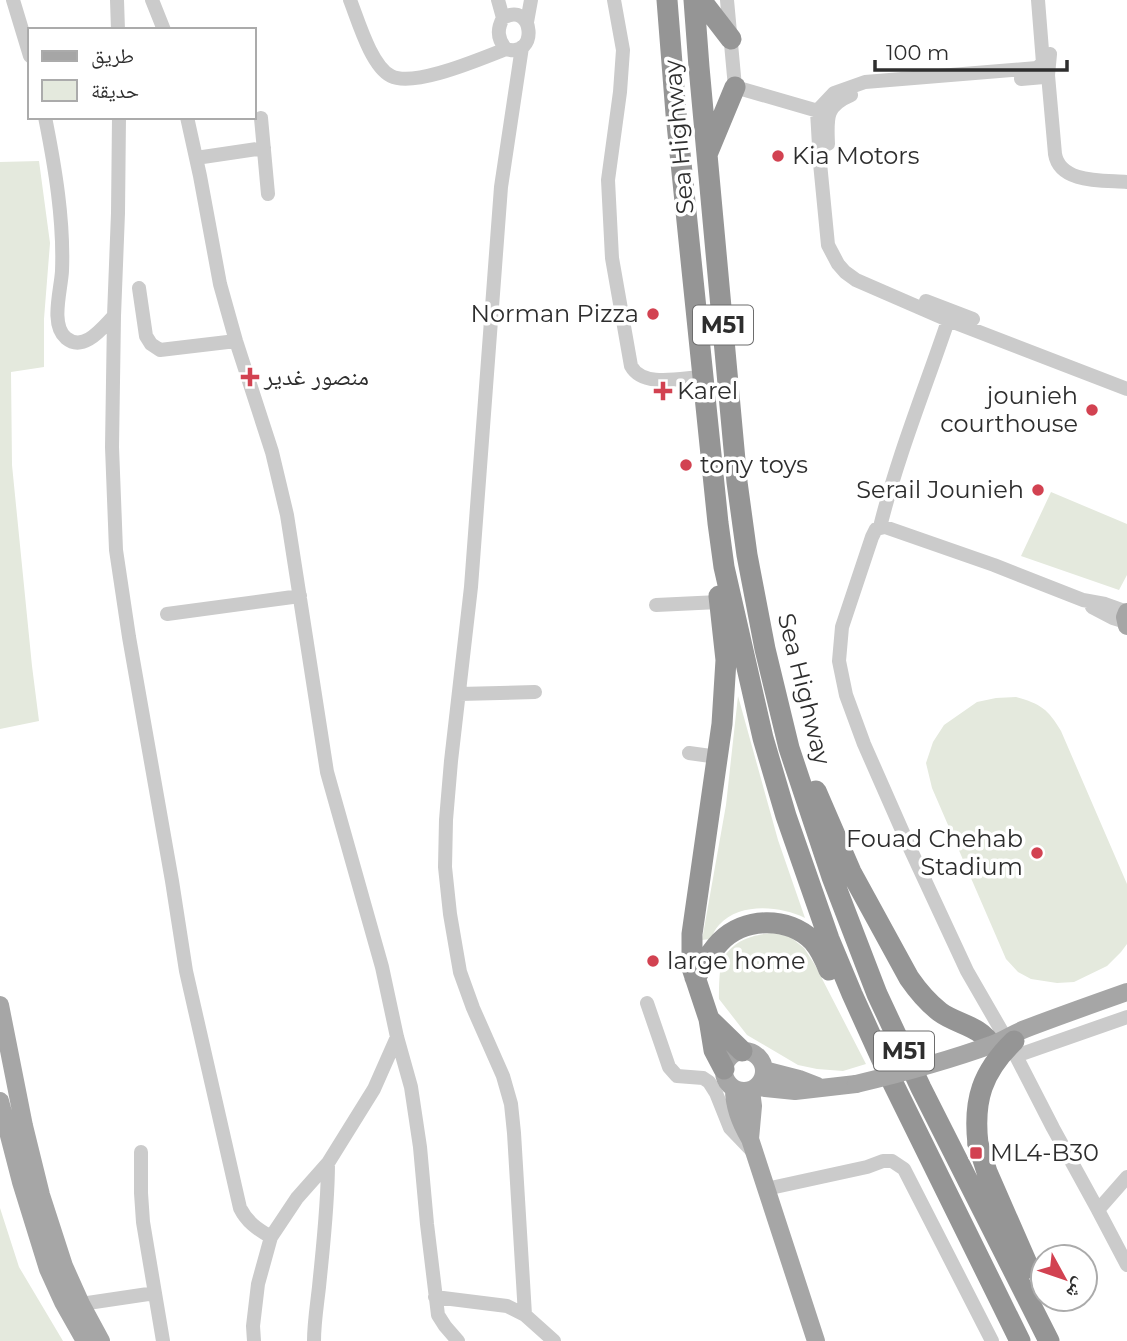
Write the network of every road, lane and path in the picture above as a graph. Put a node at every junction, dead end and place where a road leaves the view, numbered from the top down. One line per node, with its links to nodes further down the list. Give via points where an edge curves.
1 (13, 0): 21 (street)
2 (117, 0): 16 (street)
3 (152, 0): 17 (street)
4 (350, 0): 20 (street, via 373,55 391,76 426,76)
5 (498, 0): 14 (street)
6 (531, 0): 15 (street)
7 (614, 0): 39 (street, via 623,50 608,180 610,232 631,366 648,379)
8 (667, 0): 39 (highway, Sea Highway / M51)
9 (694, 0): 30 (highway, Sea Highway / M51)
10 (701, 0): 18 (highway)
11 (727, 0): 18 (street)
12 (1038, 0): 22 (street)
13 (1046, 0): 22 (street, via 1050,54)
14 (503, 18): 15 (street, via 516,14); 20 (street, via 498,34)
15 (527, 22): 19 (street, via 529,35)
16 (118, 28)
17 (163, 28)
18 (731, 39): 23 (street)
19 (522, 47): 20 (street); 50 (street, via 501,187)
20 (506, 49)
21 (28, 50)
22 (1044, 71): 24 (street, via 1044,77 866,90); 32 (street, via 1059,164 1080,177)
23 (735, 87): 24 (street); 30 (highway)
24 (823, 112): 36 (street, via 841,261)
25 (261, 118): 29 (street)
26 (45, 119): 35 (street, via 62,235 60,331 74,342 85,342)
27 (119, 119): 35 (street)
28 (187, 119): 31 (street)
29 (264, 148): 31 (street); 33 (street)
30 (708, 154): 51 (highway, Sea Highway / M51, via 745,542)
31 (196, 158): 37 (street)
32 (1127, 181)
33 (268, 194)
34 (139, 288): 37 (street, via 146,336 160,350)
35 (114, 316): 76 (street, via 116,550 128,637 186,971 240,1208 245,1218)
36 (950, 316): 38 (street); 42 (street)
37 (236, 341): 44 (street, via 272,452)
38 (1081, 366): 40 (street); 41 (street)
39 (702, 377): 43 (highway, Sea Highway / M51)
40 (1127, 378)
41 (1127, 389)
42 (880, 527): 48 (street, via 1105,604); 63 (street, via 872,537 842,626 839,661 846,695 908,844)
43 (724, 567): 45 (highway, via 718,584); 61 (highway, Sea Highway / M51, via 786,816)
44 (300, 596): 47 (street); 62 (street, via 327,772)
45 (719, 602): 46 (street); 53 (highway, via 726,660)
46 (656, 606)
47 (167, 614)
48 (1127, 618)
49 (535, 692): 50 (street)
50 (460, 694): 83 (street, via 445,867 460,972 511,1104)
51 (789, 748): 63 (highway, via 809,773 851,872 920,994 939,1012); 94 (highway, Sea Highway / M51, via 877,994)
52 (689, 753): 53 (street)
53 (718, 757): 54 (highway, via 692,934)
54 (695, 978): 60 (highway); 61 (highway, via 720,941 732,932 759,923 786,925 813,941 855,1025)
55 (1127, 992): 63 (main road, bridge, via 1006,1037)
56 (1127, 1001): 63 (main road)
57 (648, 1003): 70 (street, via 669,1068 677,1076 709,1082 730,1128)
58 (0, 1005): 81 (main road, via 41,1195)
59 (1127, 1017): 63 (street)
60 (709, 1019): 64 (highway); 65 (highway)
61 (868, 1030): 93 (highway, Sea Highway / M51)
62 (397, 1037): 72 (street, via 374,1089); 80 (street, via 414,1111)
63 (1005, 1046): 67 (main road, bridge, via 856,1084); 75 (street); 78 (highway, bridge, via 981,1087 976,1115 978,1144)
64 (742, 1051): 65 (main road, via 730,1057); 66 (main road, via 760,1059)
65 (724, 1069): 68 (main road, via 727,1082)
66 (764, 1070): 67 (main road); 68 (main road, via 763,1077)
67 (820, 1088): 68 (main road)
68 (747, 1089): 70 (main road, via 736,1104)
69 (0, 1101): 84 (main road, via 48,1269)
70 (752, 1146): 74 (main road)
71 (141, 1152): 79 (street, via 143,1222)
72 (328, 1163): 76 (street); 88 (street)
73 (1127, 1177): 75 (street)
74 (766, 1189): 91 (main road); 92 (street, via 883,1161 898,1164)
75 (1098, 1210): 77 (street)
76 (271, 1237): 87 (street, via 258,1284)
77 (1127, 1265)
78 (1029, 1268)
79 (155, 1293): 81 (street); 86 (street)
80 (435, 1297): 83 (street, via 507,1306); 89 (street, via 438,1314)
81 (81, 1304): 85 (main road)
82 (1050, 1313): 95 (highway)
83 (525, 1315): 90 (street)
84 (85, 1341)
85 (101, 1341)
86 (163, 1341)
87 (254, 1341)
88 (314, 1341)
89 (458, 1341)
90 (554, 1341)
91 (816, 1341)
92 (992, 1341)
93 (1020, 1341)
94 (1049, 1341)
95 (1058, 1341)

